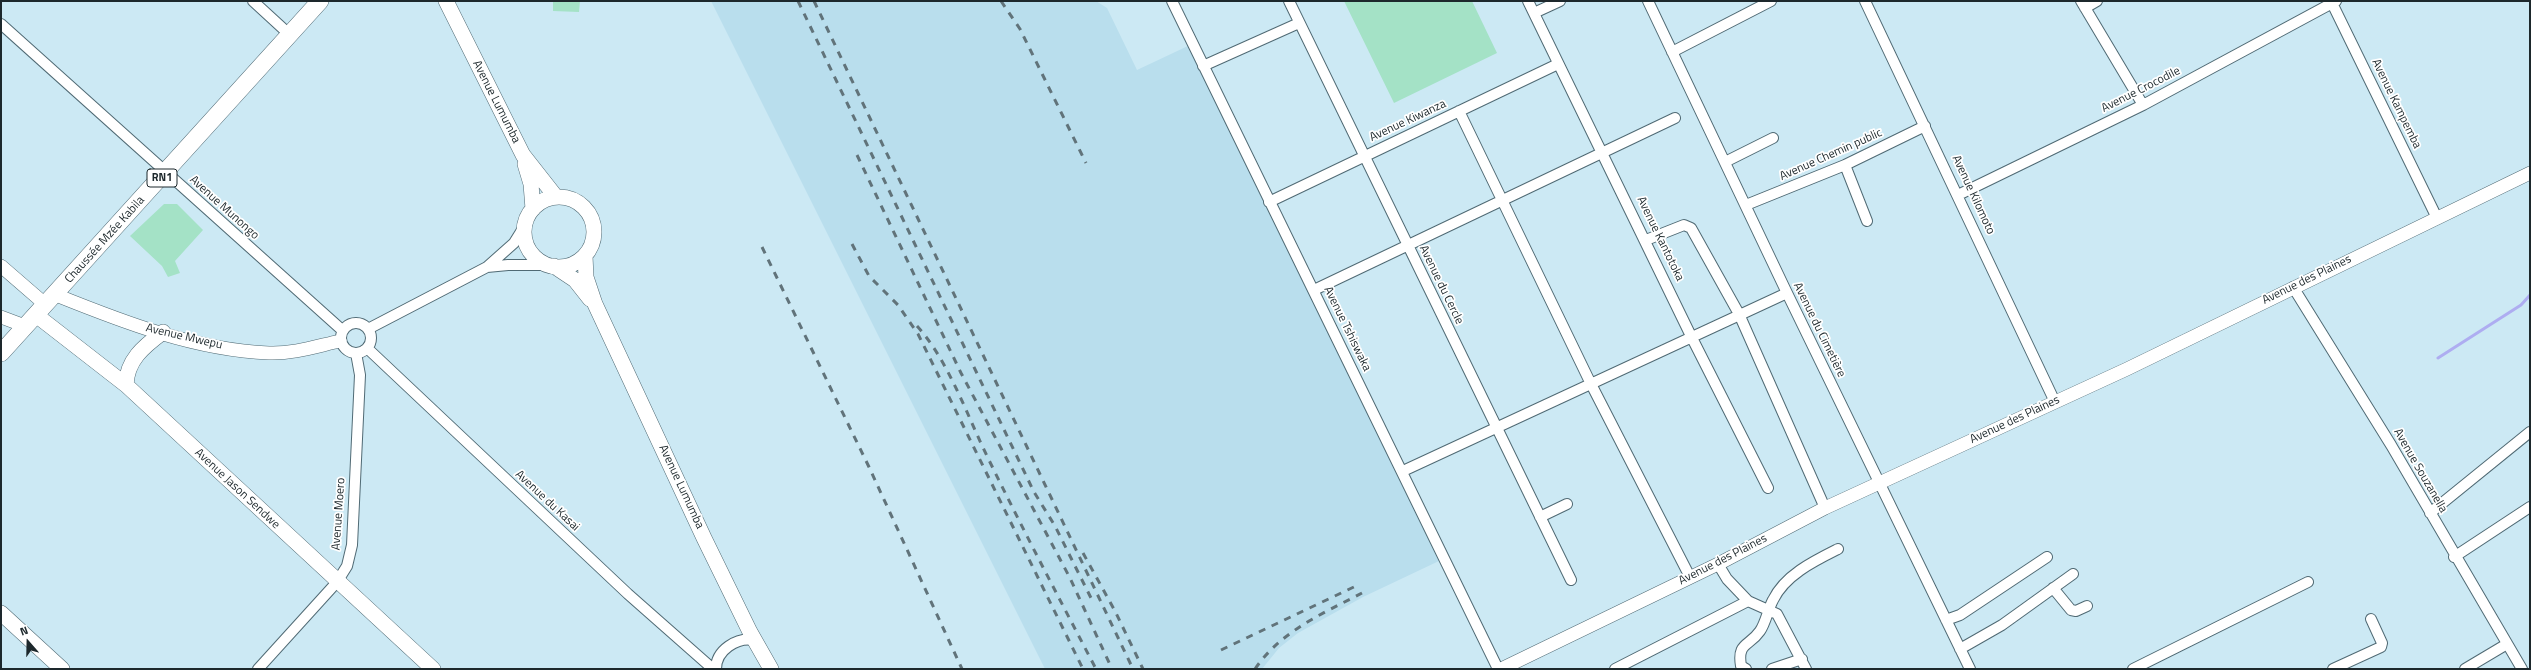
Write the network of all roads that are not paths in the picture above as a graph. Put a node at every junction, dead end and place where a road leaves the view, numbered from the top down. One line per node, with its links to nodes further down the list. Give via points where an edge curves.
1 (253, 1): 17 (street)
2 (320, 1): 17 (highway, Chaussée Mzée Kabila / RN1)
3 (446, 1): 27 (main road, Avenue Lumumba)
4 (1172, 1): 20 (street, Avenue Tshiswaka)
5 (1289, 1): 15 (street, Avenue du Cercle)
6 (1528, 1): 14 (street, Avenue Kantotoka)
7 (1560, 1): 14 (street)
8 (1648, 1): 18 (street, Avenue du Cimetière)
9 (1771, 1): 18 (street)
10 (1865, 1): 24 (street, Avenue Kilomoto)
11 (2096, 1): 13 (street)
12 (2333, 2): 21 (street, Avenue Crocodile); 39 (street, Avenue Kampemba)
13 (2083, 5): 21 (street)
14 (1534, 14): 19 (street, Avenue Kantotoka)
15 (1299, 23): 20 (street); 28 (street, Avenue du Cercle)
16 (1, 24): 32 (street, Avenue Munongo)
17 (290, 35): 32 (highway, Chaussée Mzée Kabila / RN1)
18 (1672, 52): 29 (street, Avenue du Cimetière)
19 (1558, 64): 22 (street, Avenue Kiwanza); 26 (street, Avenue Kantotoka)
20 (1204, 66): 36 (street, Avenue Tshiswaka)
21 (2143, 105): 33 (street, Avenue Crocodile)
22 (1459, 111): 28 (street, Avenue Kiwanza); 35 (street)
23 (1675, 118): 26 (street)
24 (1925, 126): 30 (street, Avenue Chemin public); 33 (street, Avenue Kilomoto)
25 (1773, 138): 29 (street)
26 (1603, 152): 35 (street); 42 (street, Avenue Kantotoka)
27 (523, 155): 34 (main road, Avenue Lumumba); 38 (main road, via 531,184)
28 (1364, 156): 36 (street, Avenue Kiwanza); 43 (street, Avenue du Cercle)
29 (1725, 162): 37 (street, Avenue du Cimetière)
30 (1845, 165): 37 (street, Avenue Chemin public); 40 (street)
31 (2530, 173): 39 (street, Avenue des Plaines)
32 (165, 174): 52 (highway, Chaussée Mzée Kabila / RN1); 57 (street, Avenue Munongo)
33 (1958, 195): 64 (street, Avenue Kilomoto)
34 (556, 197): 38 (main road, via 543,201); 44 (main road, via 565,197 580,203 592,219 594,239)
35 (1503, 199): 43 (street); 62 (street)
36 (1269, 202): 49 (street, Avenue Tshiswaka)
37 (1746, 205): 50 (street, Avenue du Cimetière)
38 (533, 209): 41 (main road)
39 (2437, 218): 48 (street, Avenue des Plaines)
40 (1867, 220)
41 (524, 227): 46 (main road, via 525,240 531,252); 47 (street, via 514,243)
42 (1646, 240): 53 (street, via 1684,225 1690,226); 58 (street, Avenue Kantotoka)
43 (1407, 244): 49 (street); 65 (street, Avenue du Cercle)
44 (585, 256): 46 (main road, via 568,266); 51 (main road, via 586,277)
45 (1, 266): 52 (street, Avenue Jason Sendwe)
46 (551, 266): 47 (street, via 508,265); 51 (main road, via 575,280)
47 (487, 268): 55 (street)
48 (2293, 287): 64 (street, Avenue des Plaines); 73 (street, Avenue Souzanella)
49 (1314, 290): 67 (street, Avenue Tshiswaka)
50 (1786, 293): 53 (street); 68 (street, Avenue du Cimetière)
51 (595, 304): 91 (main road, Avenue Lumumba)
52 (41, 310): 54 (street, Avenue Mwepu); 56 (street, Avenue Mwepu, via 124,322); 60 (highway, Chaussée Mzée Kabila / RN1); 63 (main road, Avenue Jason Sendwe)
53 (1739, 314): 58 (street); 72 (street)
54 (1, 317)
55 (368, 329): 57 (street, via 358,322 346,326); 59 (street, via 371,338)
56 (162, 332): 57 (street, Avenue Mwepu, via 203,344 269,353 300,351); 63 (main road, via 133,358 126,373)
57 (341, 336): 61 (street, via 346,350)
58 (1691, 336): 62 (street); 69 (street, Avenue Kantotoka)
59 (367, 348): 61 (street); 98 (street, Avenue du Kasai, via 628,594)
60 (1, 352)
61 (356, 353): 82 (street, Avenue Moero, via 360,375 352,545 347,566)
62 (1590, 382): 65 (street); 80 (street)
63 (126, 385): 82 (main road, Avenue Jason Sendwe)
64 (2055, 402): 68 (street, Avenue des Plaines)
65 (1495, 427): 67 (street); 74 (street, Avenue du Cercle)
66 (2530, 432): 73 (street)
67 (1403, 471): 101 (street, Avenue Tshiswaka)
68 (1879, 482): 72 (street, Avenue des Plaines); 90 (street, Avenue du Cimetière)
69 (1768, 488)
70 (1567, 504): 74 (street)
71 (2530, 507): 77 (street)
72 (1825, 508): 78 (street, Avenue des Plaines)
73 (2430, 513): 77 (street, Avenue Souzanella)
74 (1540, 517): 81 (street, Avenue du Cercle)
75 (1838, 549): 87 (street, via 1804,568 1787,582 1777,592)
76 (2047, 557): 90 (street, via 1960,615)
77 (2454, 557): 92 (street, Avenue Souzanella)
78 (1718, 564): 80 (street, Avenue des Plaines); 85 (street, via 1727,579)
79 (2073, 574): 84 (street)
80 (1690, 577): 101 (street, Avenue des Plaines)
81 (1571, 580)
82 (337, 582): 96 (street, Avenue Moero); 97 (main road, Avenue Jason Sendwe)
83 (2308, 582): 106 (street)
84 (2053, 588): 86 (street, via 2071,610 2076,611); 93 (street, via 2002,625)
85 (1748, 601): 87 (street); 102 (street)
86 (2088, 606)
87 (1768, 609): 94 (street, via 1780,618); 103 (street, via 1760,631 1744,645 1739,655 1741,666)
88 (1, 613): 95 (main road)
89 (2371, 619): 107 (street, via 2382,643 2381,647)
90 (1946, 620): 93 (street, Avenue du Cimetière)
91 (754, 640): 99 (street, via 746,638 731,644 719,658); 100 (main road, Avenue Lumumba)
92 (2507, 644): 108 (street); 109 (street, Avenue Souzanella)
93 (1960, 649): 105 (street, Avenue du Cimetière)
94 (1804, 664): 104 (street)
95 (62, 669)
96 (258, 669)
97 (433, 669)
98 (713, 669)
99 (716, 669)
100 (771, 669)
101 (1500, 669)
102 (1615, 669)
103 (1746, 669)
104 (1772, 669)
105 (1970, 669)
106 (2133, 669)
107 (2333, 669)
108 (2465, 669)
109 (2522, 669)

